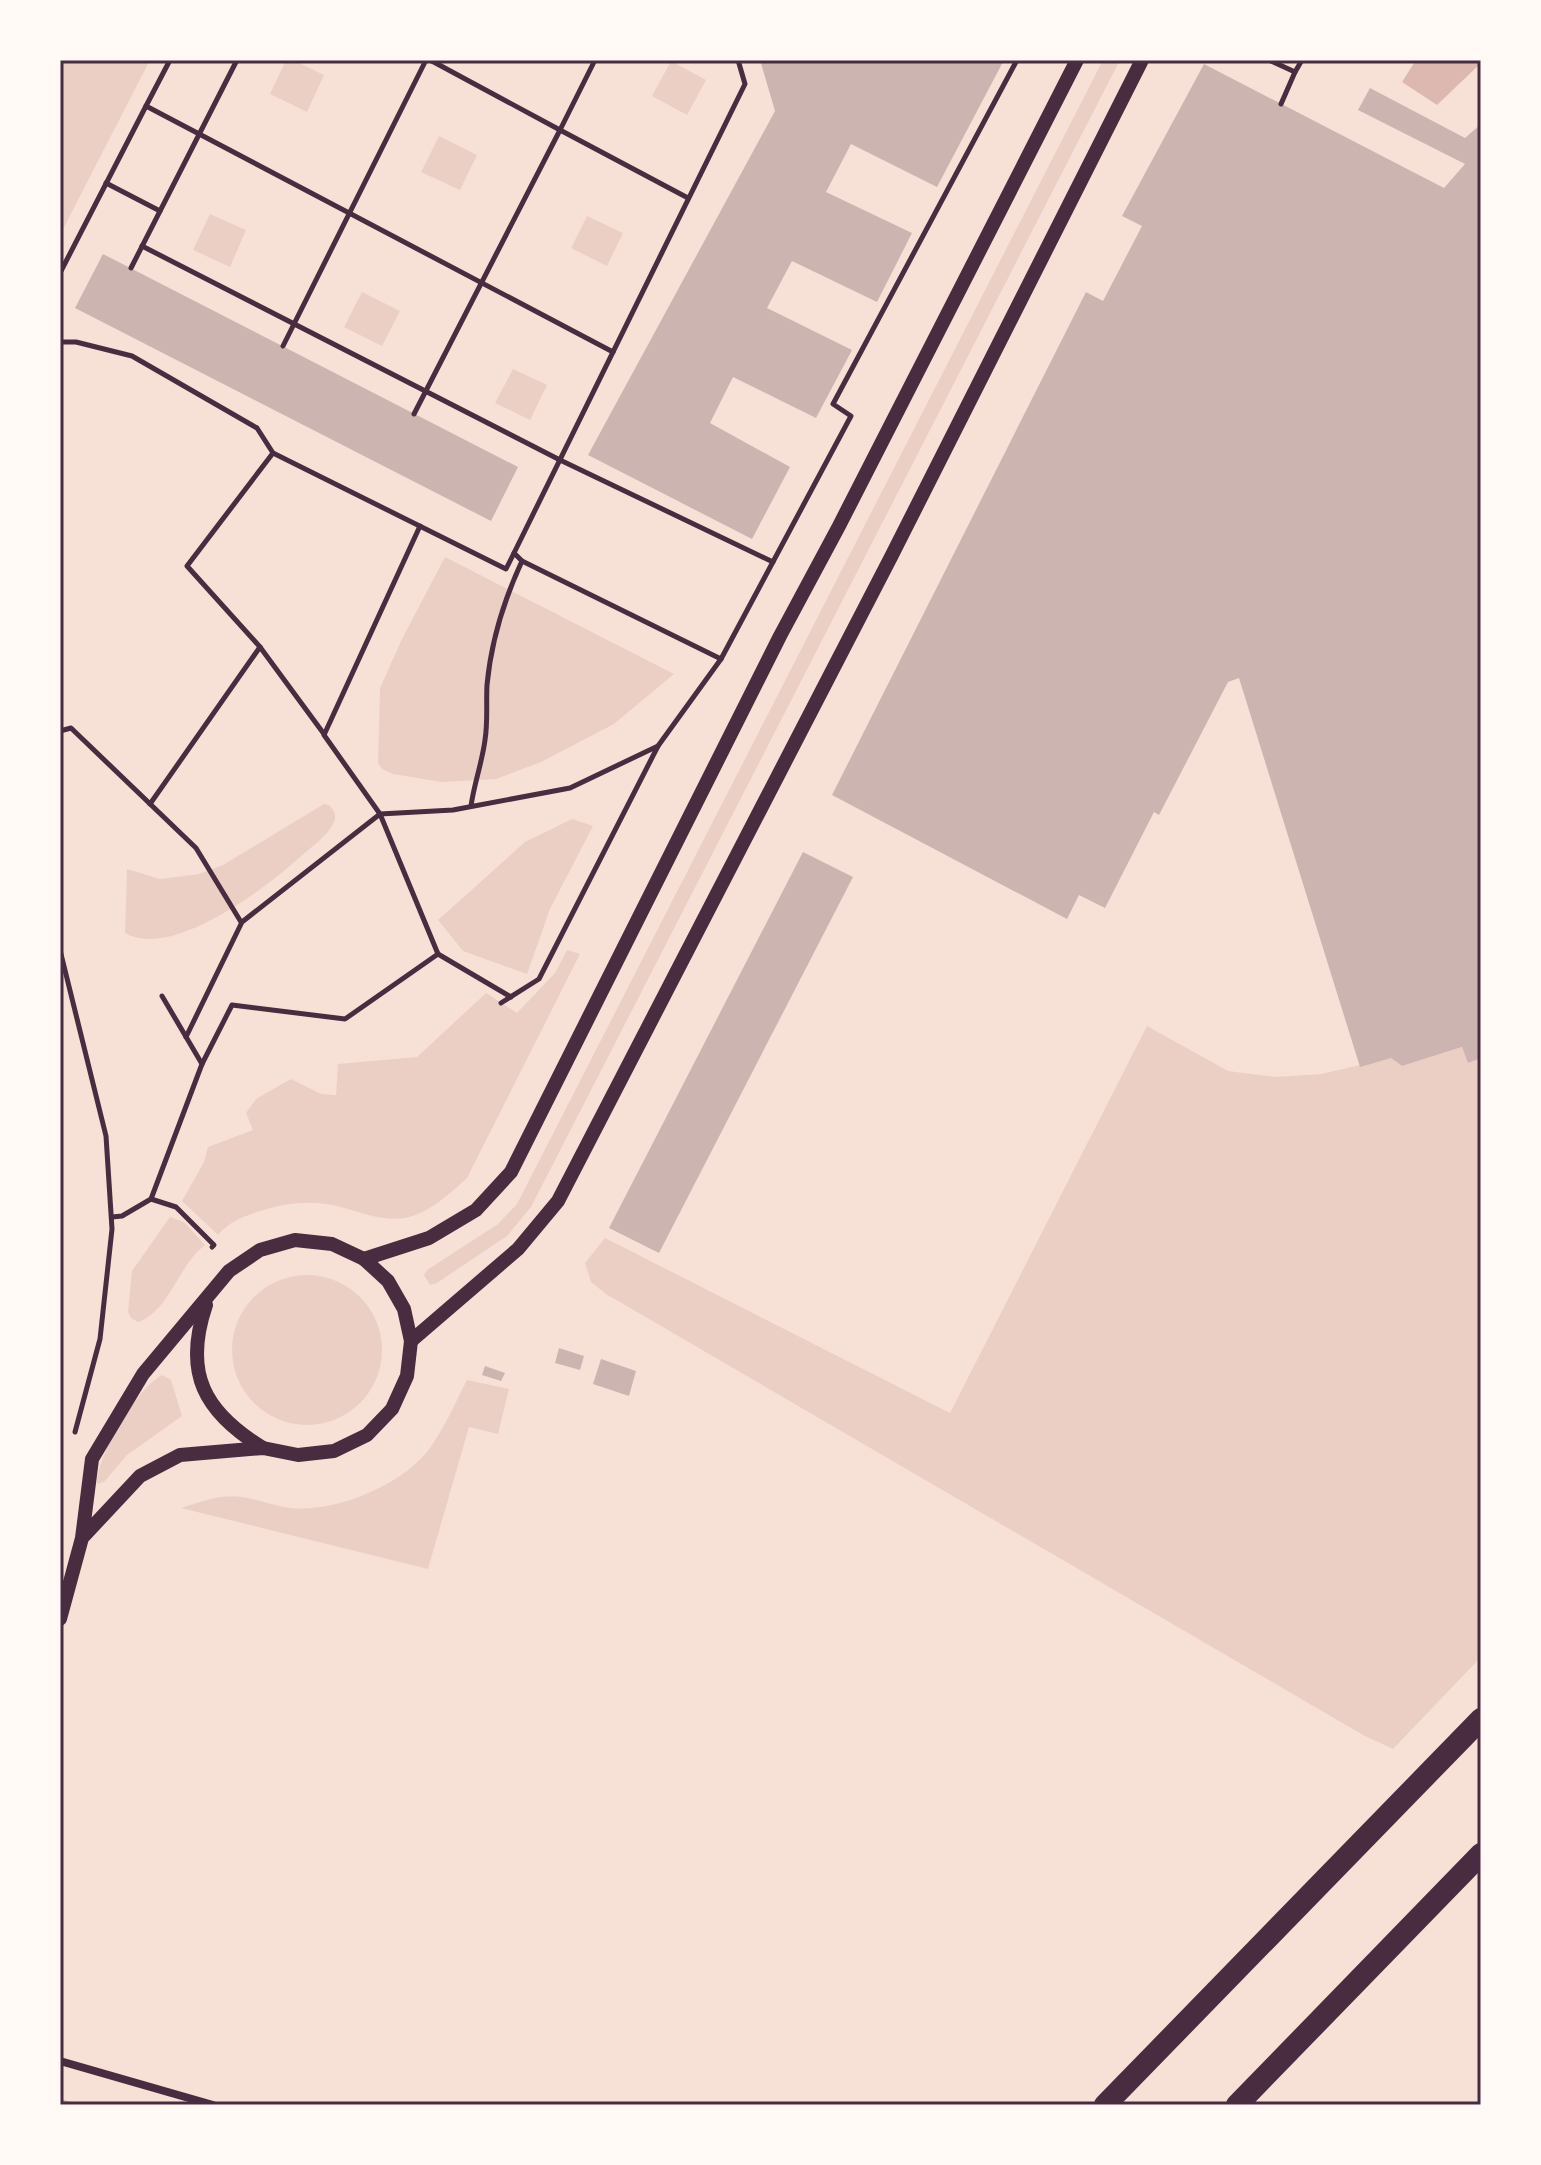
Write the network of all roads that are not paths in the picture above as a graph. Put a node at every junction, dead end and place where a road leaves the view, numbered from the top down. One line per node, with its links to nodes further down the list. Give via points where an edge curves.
1 (1077, 60): 3 (street, via 511,1172 476,1210 429,1238)
2 (1142, 60): 5 (street, via 558,1201 518,1249)
3 (364, 1259): 4 (street, via 332,1244 295,1240 260,1250 229,1271); 5 (street, via 388,1281 404,1309)
4 (208, 1300): 6 (street, via 197,1333 198,1369 210,1402 233,1429); 7 (street, via 143,1374 92,1459)
5 (411, 1341): 6 (street, via 407,1376 392,1409 367,1435 334,1451 298,1455)
6 (263, 1448): 7 (street, via 180,1455 140,1476)
7 (82, 1538): 8 (street)
8 (60, 1619)
9 (1481, 1719): 13 (highway)
10 (1481, 1854): 14 (highway)
11 (60, 2061): 12 (street)
12 (213, 2105)
13 (1105, 2105)
14 (1237, 2105)

